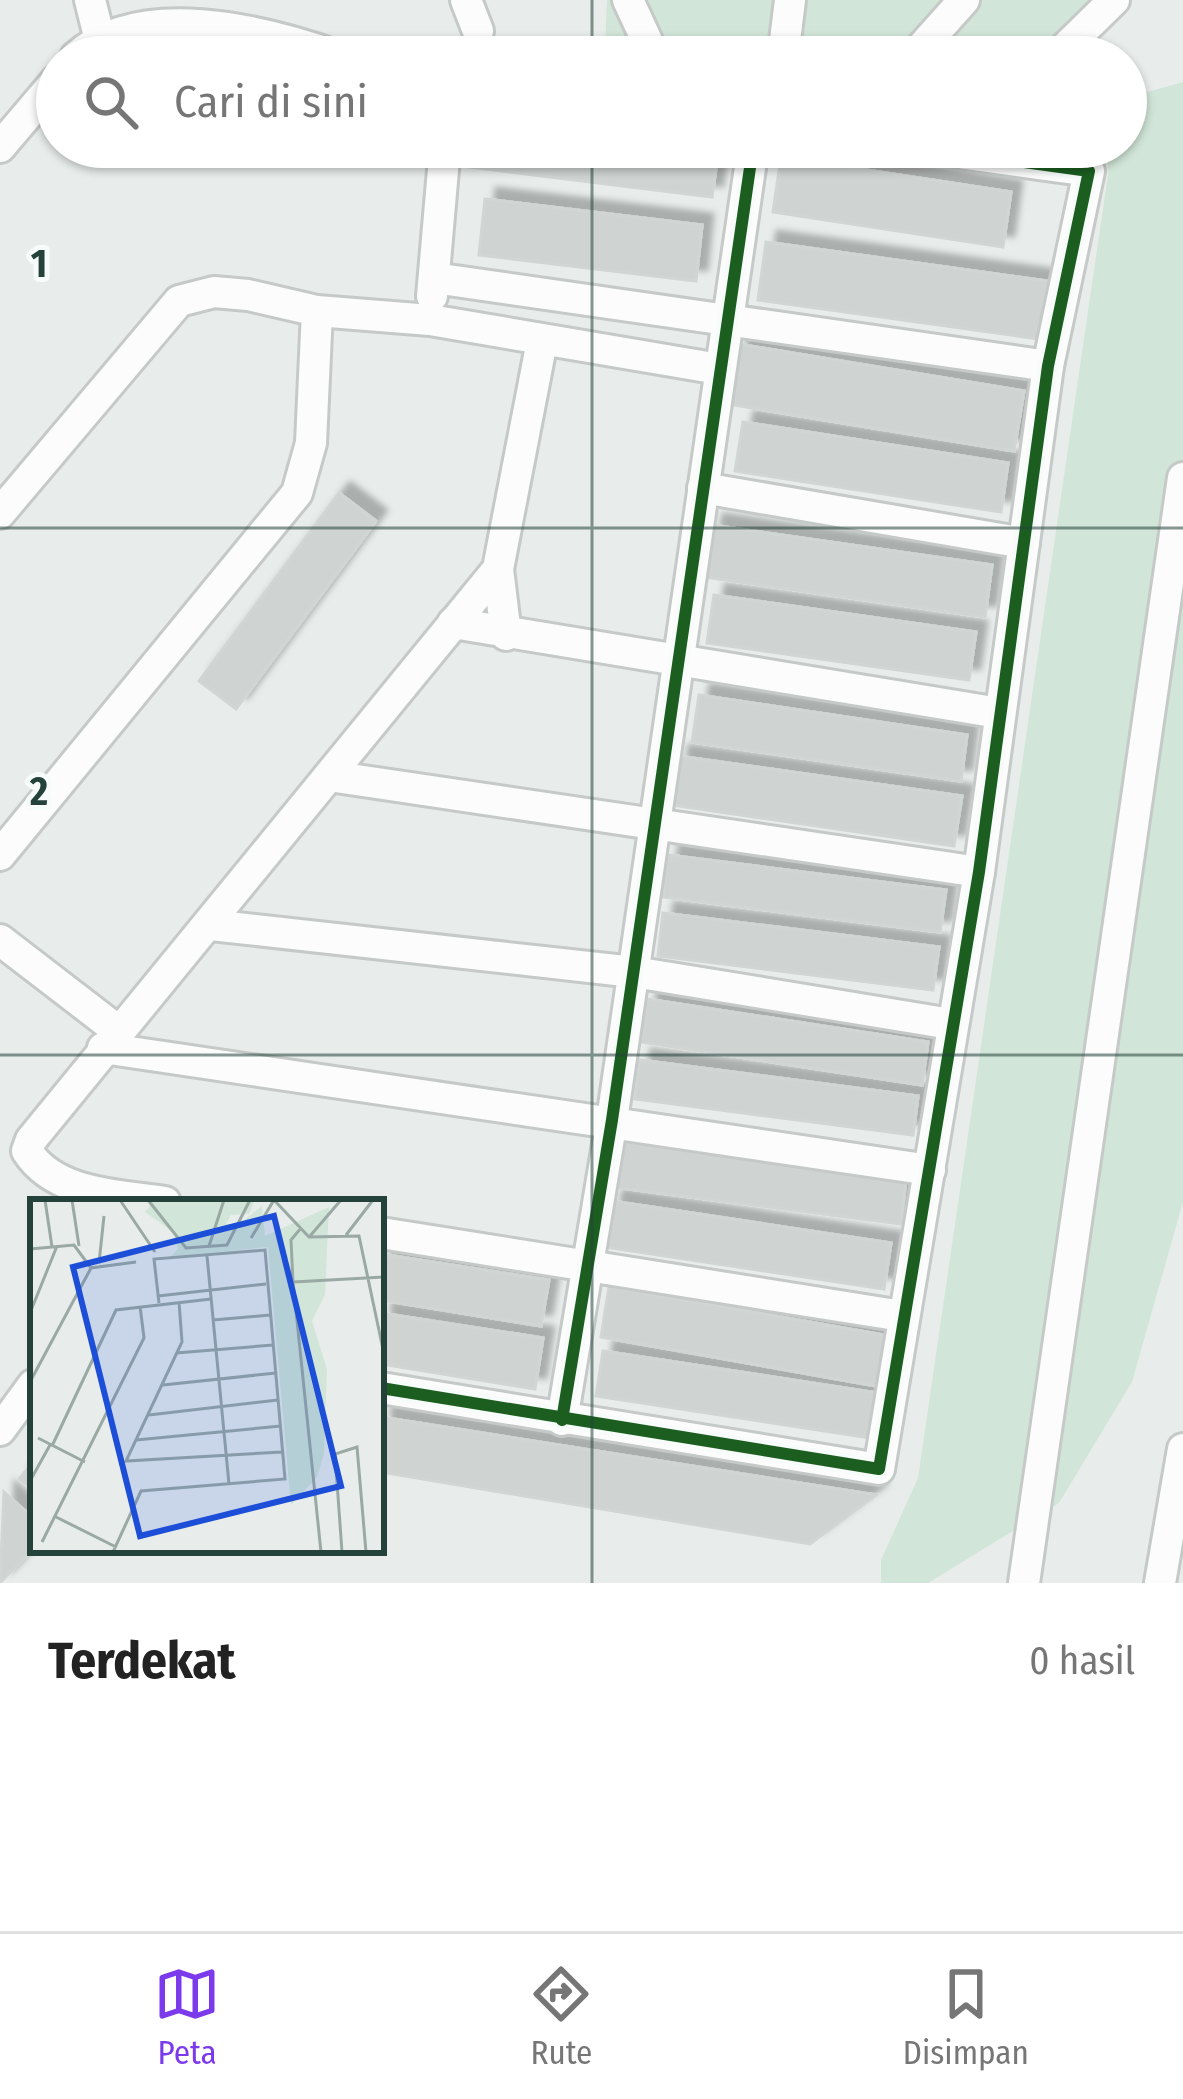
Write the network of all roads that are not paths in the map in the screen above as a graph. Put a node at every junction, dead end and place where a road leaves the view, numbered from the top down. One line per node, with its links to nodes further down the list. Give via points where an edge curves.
1 (90, 0): 9 (street)
2 (466, 0): 8 (street)
3 (628, 0): 12 (street)
4 (790, 0): 13 (street)
5 (964, 0): 14 (street)
6 (1114, 0): 15 (street)
7 (152, 8): 9 (street); 11 (street)
8 (478, 31)
9 (98, 32): 10 (street)
10 (94, 36)
11 (280, 36)
12 (645, 36)
13 (786, 36)
14 (932, 36)
15 (1077, 36)
16 (36, 105): 17 (street)
17 (0, 147)
18 (443, 168): 21 (street)
19 (750, 168): 24 (street)
20 (1073, 168): 26 (street, via 1088,170)
21 (434, 278): 23 (street); 24 (street)
22 (317, 311): 23 (street); 30 (street, via 214,292 179,301); 39 (street, via 311,443 297,493)
23 (430, 320): 25 (street)
24 (727, 322): 26 (street); 27 (street)
25 (542, 341): 27 (street); 32 (street)
26 (1048, 366): 31 (street)
27 (719, 369): 29 (street)
28 (1183, 478): 57 (street)
29 (703, 488): 31 (street); 35 (street)
30 (0, 514)
31 (1024, 543): 36 (street)
32 (498, 569): 33 (street); 34 (street)
33 (453, 623): 34 (street); 37 (street)
34 (506, 635): 35 (street)
35 (679, 658): 36 (street); 38 (street)
36 (999, 712): 40 (street)
37 (329, 776): 38 (street); 41 (street)
38 (656, 820): 40 (street); 43 (street)
39 (0, 855)
40 (980, 872): 44 (street)
41 (211, 925): 43 (street); 45 (street)
42 (0, 940): 45 (street)
43 (634, 972): 44 (street); 46 (street)
44 (951, 1024): 47 (street)
45 (110, 1040): 46 (street); 48 (street, via 27,1151 56,1177 89,1191)
46 (612, 1120): 47 (street); 50 (street)
47 (930, 1170): 51 (street)
48 (144, 1199)
49 (384, 1233): 50 (street)
50 (590, 1263): 51 (street); 54 (street)
51 (902, 1316): 54 (street, via 879,1469)
52 (30, 1389): 55 (street)
53 (384, 1389): 54 (street)
54 (562, 1420)
55 (0, 1430)
56 (1183, 1449): 58 (street)
57 (1024, 1583)
58 (1160, 1583)

